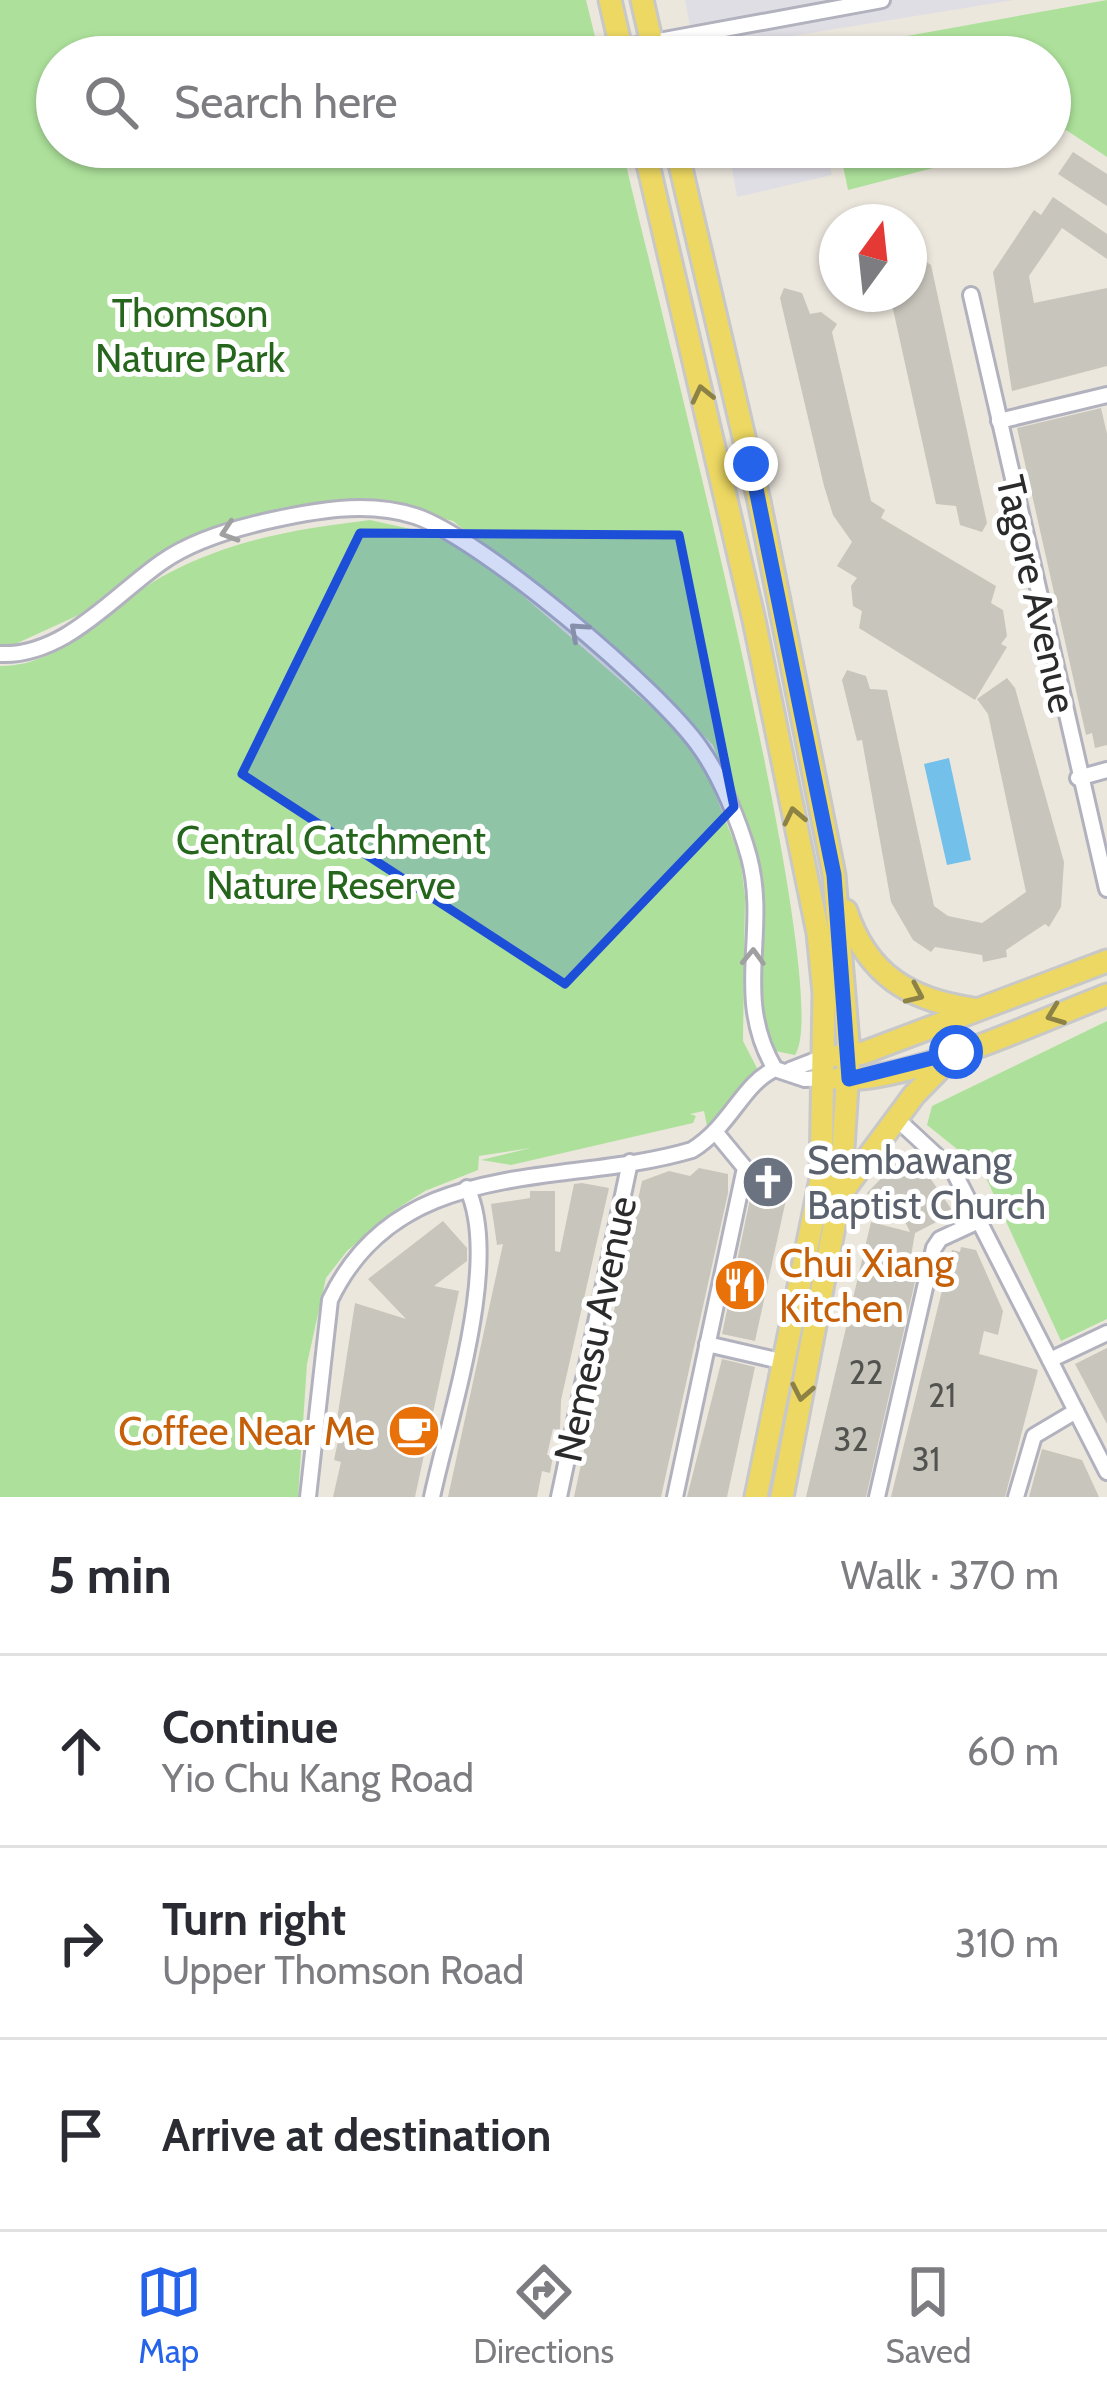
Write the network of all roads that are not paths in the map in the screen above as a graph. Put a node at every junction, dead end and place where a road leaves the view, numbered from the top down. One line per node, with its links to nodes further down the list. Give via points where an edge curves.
1 (610, 0): 4 (main road)
2 (642, 0): 5 (main road)
3 (882, 0): 6 (street)
4 (618, 36)
5 (650, 36)
6 (717, 36)
7 (649, 168): 23 (main road, one-way to 7, via 818,933)
8 (681, 168): 15 (main road)
9 (971, 296): 11 (street, Tagore Avenue)
10 (1107, 395): 11 (street)
11 (999, 421): 14 (street, Tagore Avenue)
12 (0, 654): 22 (street, one-way to 12, via 758,1039 751,1008 748,854 704,751 536,593 451,532 374,507 263,522 166,559 52,644)
13 (1107, 770): 14 (street)
14 (1078, 778): 16 (street, Tagore Avenue)
15 (834, 875): 19 (main road, one-way to 19, via 855,938 881,974 924,1000); 21 (main road)
16 (1107, 889)
17 (1106, 962): 19 (main road)
18 (1107, 994): 20 (main road, one-way to 20)
19 (980, 1010): 21 (main road)
20 (956, 1052): 23 (main road); 24 (main road)
21 (849, 1055): 23 (main road)
22 (783, 1069): 23 (street, via 805,1078); 25 (street, via 756,1080)
23 (833, 1071): 28 (main road); 33 (main road)
24 (898, 1120): 28 (main road); 29 (street, via 954,1172)
25 (718, 1134): 26 (street, via 692,1150); 31 (street, via 745,1168)
26 (630, 1162): 27 (street); 39 (street, Nemesu Avenue)
27 (467, 1188): 37 (street, via 379,1235 340,1277 321,1349); 38 (street, via 481,1270)
28 (841, 1195): 41 (main road, one-way to 41)
29 (981, 1220): 32 (street); 42 (street, via 934,1248)
30 (1107, 1333): 32 (street)
31 (707, 1344): 33 (street); 40 (street)
32 (1050, 1360): 34 (street)
33 (785, 1362): 36 (main road)
34 (1076, 1411): 35 (street); 43 (street, via 1034,1436)
35 (1107, 1472)
36 (756, 1496)
37 (308, 1497)
38 (432, 1497)
39 (559, 1497)
40 (675, 1497)
41 (782, 1497)
42 (877, 1497)
43 (1016, 1497)

